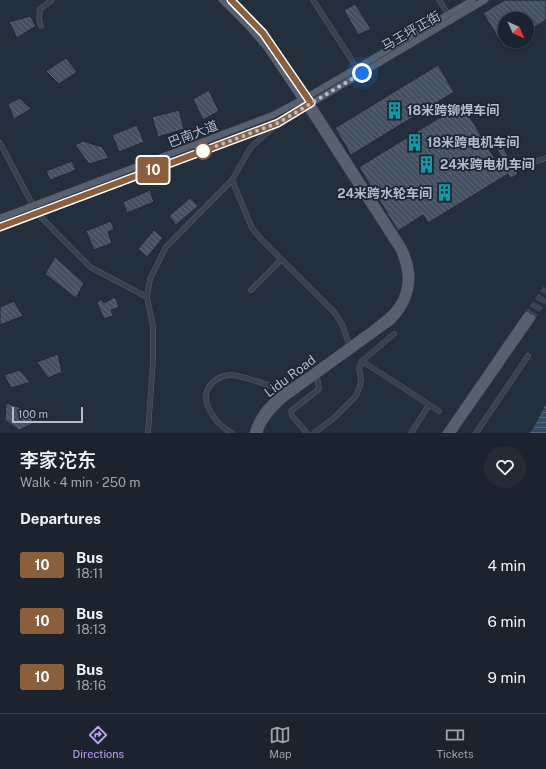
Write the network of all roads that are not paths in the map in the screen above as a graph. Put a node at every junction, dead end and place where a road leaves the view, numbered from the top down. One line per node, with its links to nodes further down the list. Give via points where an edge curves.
1 (52, 0): 9 (street, via 40,10)
2 (222, 0): 11 (main road, via 258,38)
3 (231, 0): 11 (main road, via 263,33)
4 (313, 0): 10 (street)
5 (439, 0): 8 (street)
6 (473, 0): 8 (main road, 马王坪正街)
7 (485, 0): 8 (main road, 马王坪正街)
8 (450, 17): 10 (main road, 马王坪正街); 11 (main road, 马王坪正街)
9 (41, 26)
10 (357, 68): 11 (main road, 马王坪正街)
11 (307, 101): 12 (main road, 巴南大道); 17 (main road, 巴南大道); 25 (main road, via 404,247 411,265 411,284 406,304 401,312)
12 (278, 123): 16 (street, via 251,147); 18 (main road, 巴南大道)
13 (0, 143): 17 (street)
14 (546, 158): 15 (street)
15 (528, 164)
16 (232, 180): 21 (street, via 252,228); 23 (street, via 166,247 150,279)
17 (33, 205): 18 (street); 19 (main road, 巴南大道)
18 (37, 213): 20 (main road, 巴南大道); 23 (street, via 90,267)
19 (0, 218)
20 (0, 227)
21 (281, 260): 22 (street); 25 (street, via 335,313)
22 (251, 290)
23 (147, 297): 32 (street, via 153,326)
24 (394, 334): 27 (street)
25 (351, 349): 28 (main road, Lidu Road); 29 (main road, Lidu Road)
26 (528, 356): 41 (street)
27 (362, 361): 30 (street); 37 (street, via 358,368 361,380 356,396)
28 (317, 376): 35 (main road, Lidu Road, via 274,408); 36 (street, via 319,389 291,411 292,416)
29 (285, 391): 33 (street, via 233,375 221,376 208,388 206,401 214,417); 34 (main road, Lidu Road, via 270,404)
30 (429, 405): 31 (street); 38 (street)
31 (438, 411)
32 (148, 433)
33 (232, 433)
34 (253, 433)
35 (259, 433)
36 (307, 433)
37 (314, 433)
38 (411, 433)
39 (446, 433): 40 (main road, via 529,316)
40 (452, 433)
41 (476, 433)

